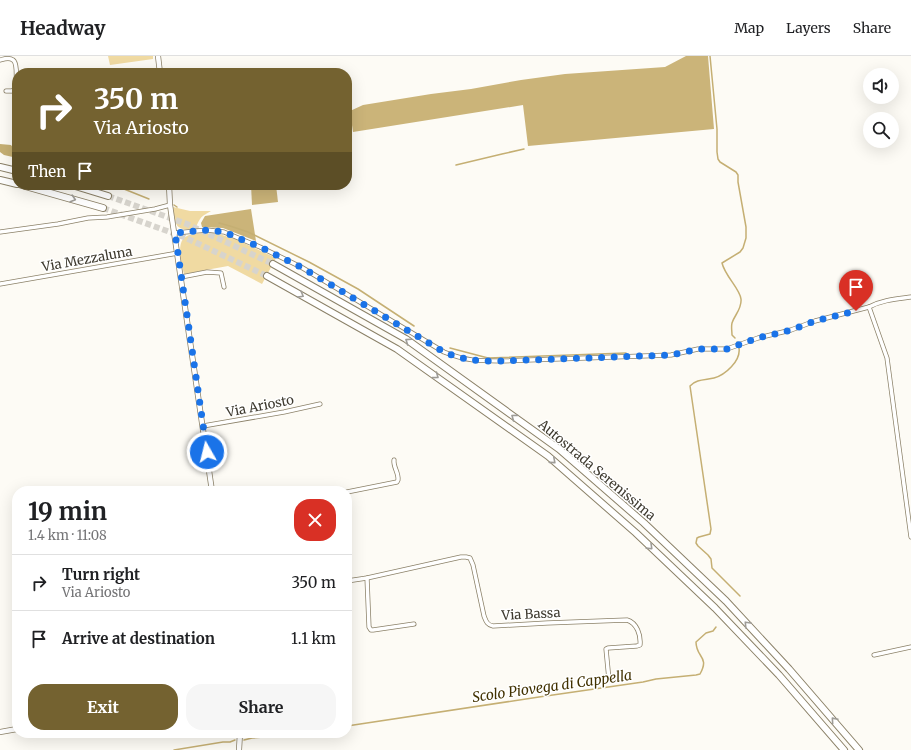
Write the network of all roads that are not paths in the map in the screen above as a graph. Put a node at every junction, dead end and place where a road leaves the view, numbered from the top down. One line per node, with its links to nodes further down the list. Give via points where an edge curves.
1 (158, 57): 4 (main road)
2 (0, 60): 3 (street, via 13,59)
3 (16, 68)
4 (159, 68)
5 (6, 91): 6 (street)
6 (12, 91)
7 (0, 167): 8 (highway)
8 (12, 169)
9 (0, 180): 10 (highway)
10 (12, 183)
11 (40, 190): 16 (highway, one-way to 16)
12 (88, 190): 14 (highway)
13 (168, 190): 15 (main road)
14 (108, 196)
15 (170, 205): 17 (street); 18 (main road)
16 (103, 208)
17 (0, 232)
18 (175, 233): 19 (main road); 26 (street, via 207,230 224,232 260,247 301,267 444,352 466,359 501,361 671,355 698,349 727,349)
19 (178, 253): 21 (main road); 23 (street, Via Mezzaluna)
20 (273, 264): 44 (highway, Autostrada Serenissima, one-way to 20, via 789,669 726,602 644,523 559,449 406,339)
21 (181, 276): 24 (street, via 207,272 221,273); 28 (main road)
22 (267, 276): 43 (highway, Autostrada Serenissima, one-way to 43, via 397,349 548,456 636,533 715,608)
23 (0, 284)
24 (224, 287)
25 (911, 297): 26 (street)
26 (869, 307): 32 (street, via 887,358)
27 (320, 404): 28 (street, Via Ariosto)
28 (203, 426): 30 (main road)
29 (394, 460): 31 (street, via 399,476 397,482)
30 (211, 486)
31 (352, 491)
32 (911, 537)
33 (367, 578): 34 (street, Via Bassa); 35 (street, via 371,630); 38 (street, Via Bassa, via 466,557 470,558 473,565 484,616 489,626 632,621 637,628 640,645 606,649)
34 (352, 580)
35 (414, 624)
36 (911, 647): 37 (street)
37 (874, 655)
38 (609, 680)
39 (12, 730): 40 (main road)
40 (0, 732)
41 (240, 738): 42 (main road)
42 (239, 750)
43 (844, 750)
44 (859, 750)

